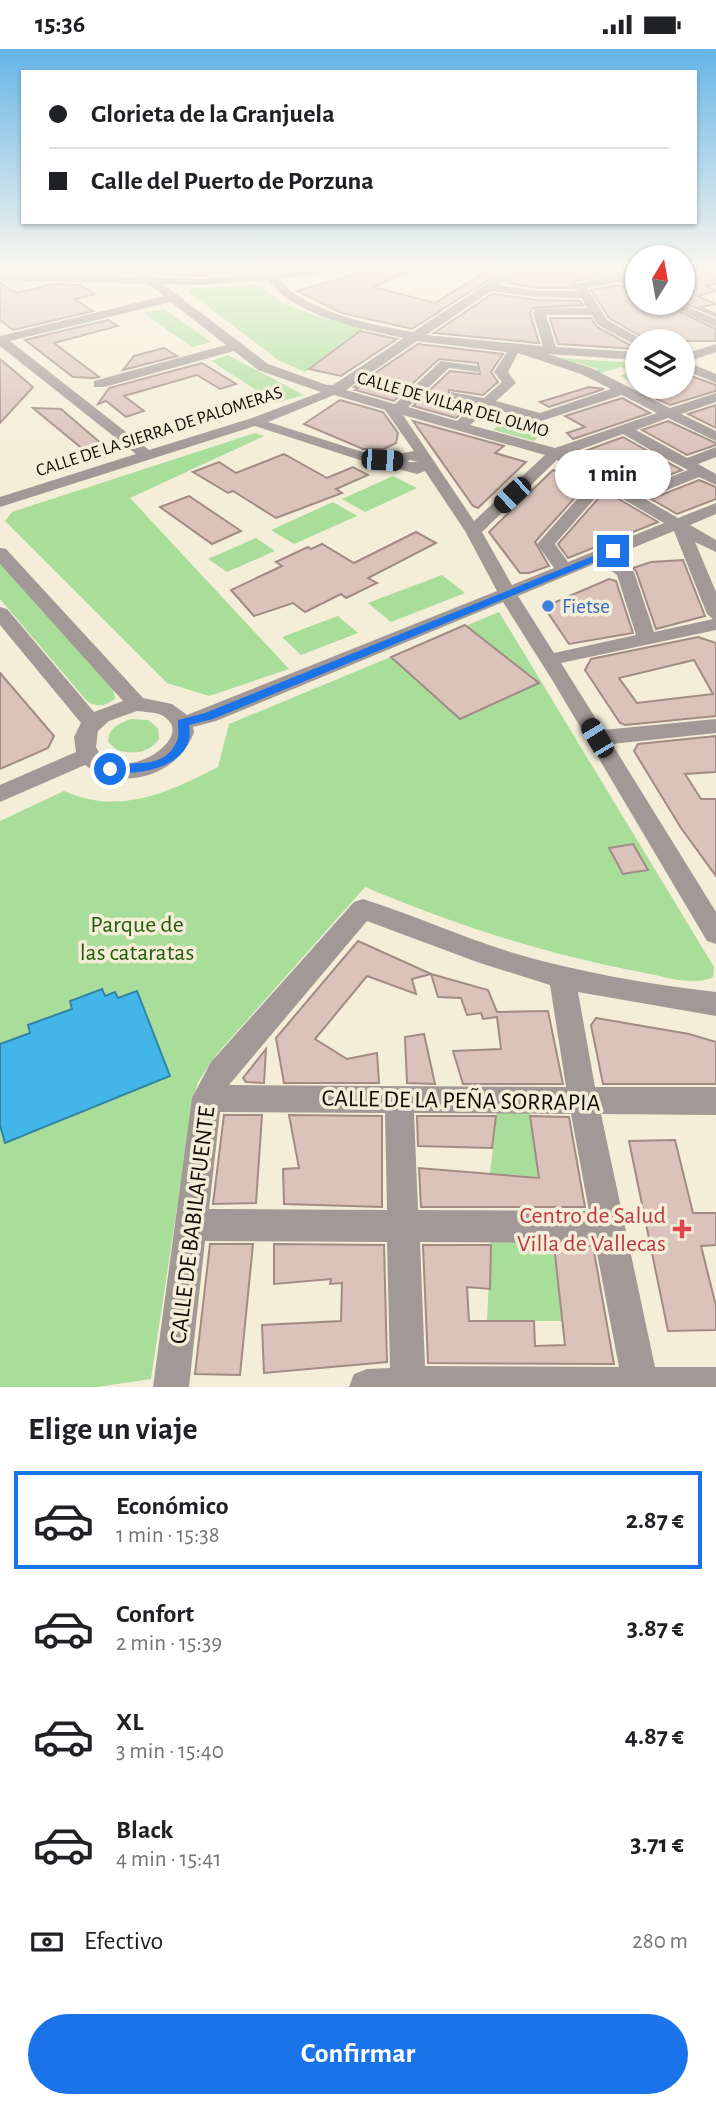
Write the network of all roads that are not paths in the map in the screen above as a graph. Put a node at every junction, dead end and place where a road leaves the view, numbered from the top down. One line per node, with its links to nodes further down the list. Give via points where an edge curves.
1 (47, 328): 7 (street)
2 (214, 328): 9 (street, CALLE DE VILLAR DEL OLMO)
3 (379, 328): 6 (street)
4 (427, 328): 6 (street, CALLE DE LA SIERRA DE PALOMERAS)
5 (543, 328): 12 (street)
6 (415, 337): 8 (street); 20 (street, CALLE DE LA SIERRA DE PALOMERAS)
7 (0, 340): 32 (street)
8 (487, 345): 10 (street); 15 (street)
9 (236, 346): 18 (street); 20 (street, CALLE DE VILLAR DEL OLMO, via 263,367)
10 (514, 348): 12 (street); 19 (street, via 586,371); 22 (street, via 500,372 509,383)
11 (716, 348): 14 (street)
12 (550, 350): 13 (street)
13 (625, 355)
14 (695, 355)
15 (473, 369): 22 (street, via 452,398); 23 (street, via 446,364)
16 (695, 370): 17 (street)
17 (712, 377)
18 (99, 384)
19 (623, 390): 22 (street, via 541,417); 24 (street)
20 (333, 391): 23 (street, CALLE DE VILLAR DEL OLMO); 25 (street, CALLE DE LA SIERRA DE PALOMERAS)
21 (716, 397): 24 (street)
22 (487, 402): 26 (street)
23 (394, 407): 26 (street, CALLE DE VILLAR DEL OLMO); 33 (street)
24 (671, 414): 27 (street); 28 (street)
25 (257, 421): 32 (street, CALLE DE LA SIERRA DE PALOMERAS); 33 (street, via 365,457)
26 (461, 425): 31 (street, CALLE DE VILLAR DEL OLMO)
27 (626, 430): 29 (street); 31 (street)
28 (716, 437)
29 (664, 451): 34 (street); 35 (street)
30 (716, 452): 34 (street)
31 (556, 453): 35 (street, CALLE DE VILLAR DEL OLMO); 41 (street)
32 (147, 456): 38 (street, CALLE DE LA SIERRA DE PALOMERAS)
33 (414, 457): 41 (street, via 442,482)
34 (693, 467): 36 (street); 37 (street)
35 (600, 478): 37 (street, CALLE DE VILLAR DEL OLMO); 45 (street, via 545,544)
36 (716, 480)
37 (635, 497): 40 (street, CALLE DE VILLAR DEL OLMO)
38 (0, 502)
39 (716, 508): 40 (street)
40 (679, 524): 42 (street, CALLE DE VILLAR DEL OLMO); 44 (street); 46 (street)
41 (473, 531): 47 (street)
42 (716, 547)
43 (0, 553): 53 (street)
44 (601, 556): 45 (street); 51 (street, via 625,572)
45 (565, 571): 47 (street)
46 (711, 591): 49 (street)
47 (509, 593): 52 (street); 55 (street)
48 (0, 613): 54 (street)
49 (716, 614)
50 (716, 624): 51 (street)
51 (647, 640): 52 (street)
52 (549, 660): 57 (street)
53 (137, 705): 54 (street, via 112,710); 55 (street, via 165,709)
54 (92, 723): 58 (street, via 84,744)
55 (183, 723): 58 (street, via 185,733 173,755 144,769 110,769)
56 (716, 726): 57 (street)
57 (597, 738): 60 (street)
58 (88, 755): 59 (street)
59 (0, 794)
60 (716, 935)
61 (562, 977): 62 (street); 63 (street, CALLE DE BABILAFUENTE, via 459,946 363,909 221,1071); 65 (street)
62 (716, 1004)
63 (207, 1098): 64 (street, CALLE DE LA PEÑA SORRAPIA); 67 (street, CALLE DE BABILAFUENTE)
64 (399, 1098): 65 (street, CALLE DE LA PEÑA SORRAPIA); 68 (street)
65 (583, 1101): 66 (street, CALLE DE LA PEÑA SORRAPIA); 69 (street)
66 (716, 1101)
67 (190, 1225): 68 (street); 72 (street, CALLE DE BABILAFUENTE)
68 (404, 1226): 69 (street); 70 (street)
69 (610, 1227): 74 (street)
70 (408, 1385): 73 (street); 74 (street)
71 (716, 1385): 74 (street)
72 (171, 1387)
73 (366, 1387)
74 (641, 1387)

